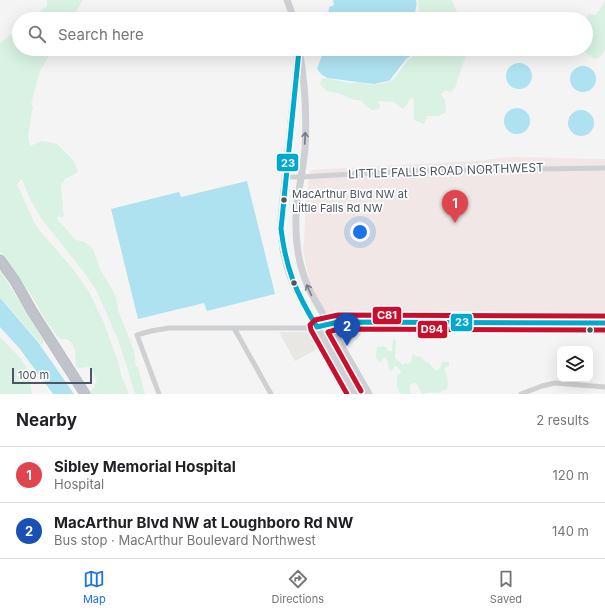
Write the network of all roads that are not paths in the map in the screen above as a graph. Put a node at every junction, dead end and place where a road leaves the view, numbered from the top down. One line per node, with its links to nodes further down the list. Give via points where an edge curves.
1 (287, 0): 2 (main road)
2 (291, 12)
3 (298, 56): 6 (main road)
4 (301, 56): 7 (main road, one-way to 4, via 306,123)
5 (605, 168): 7 (street, LITTLE FALLS ROAD NORTHWEST, via 407,171)
6 (286, 177): 7 (street, LITTLE FALLS ROAD NORTHWEST); 11 (main road, via 281,218 284,254 293,285)
7 (301, 177): 9 (main road, one-way to 7, via 307,286 298,253 296,216)
8 (0, 260): 14 (highway)
9 (328, 323): 10 (main road); 11 (main road); 18 (main road)
10 (605, 323)
11 (317, 327): 12 (street); 17 (main road)
12 (234, 328): 15 (street, via 169,328 137,335); 16 (street)
13 (605, 387): 19 (street, via 552,384)
14 (85, 394)
15 (159, 394)
16 (271, 394)
17 (355, 394)
18 (369, 394)
19 (521, 394)

